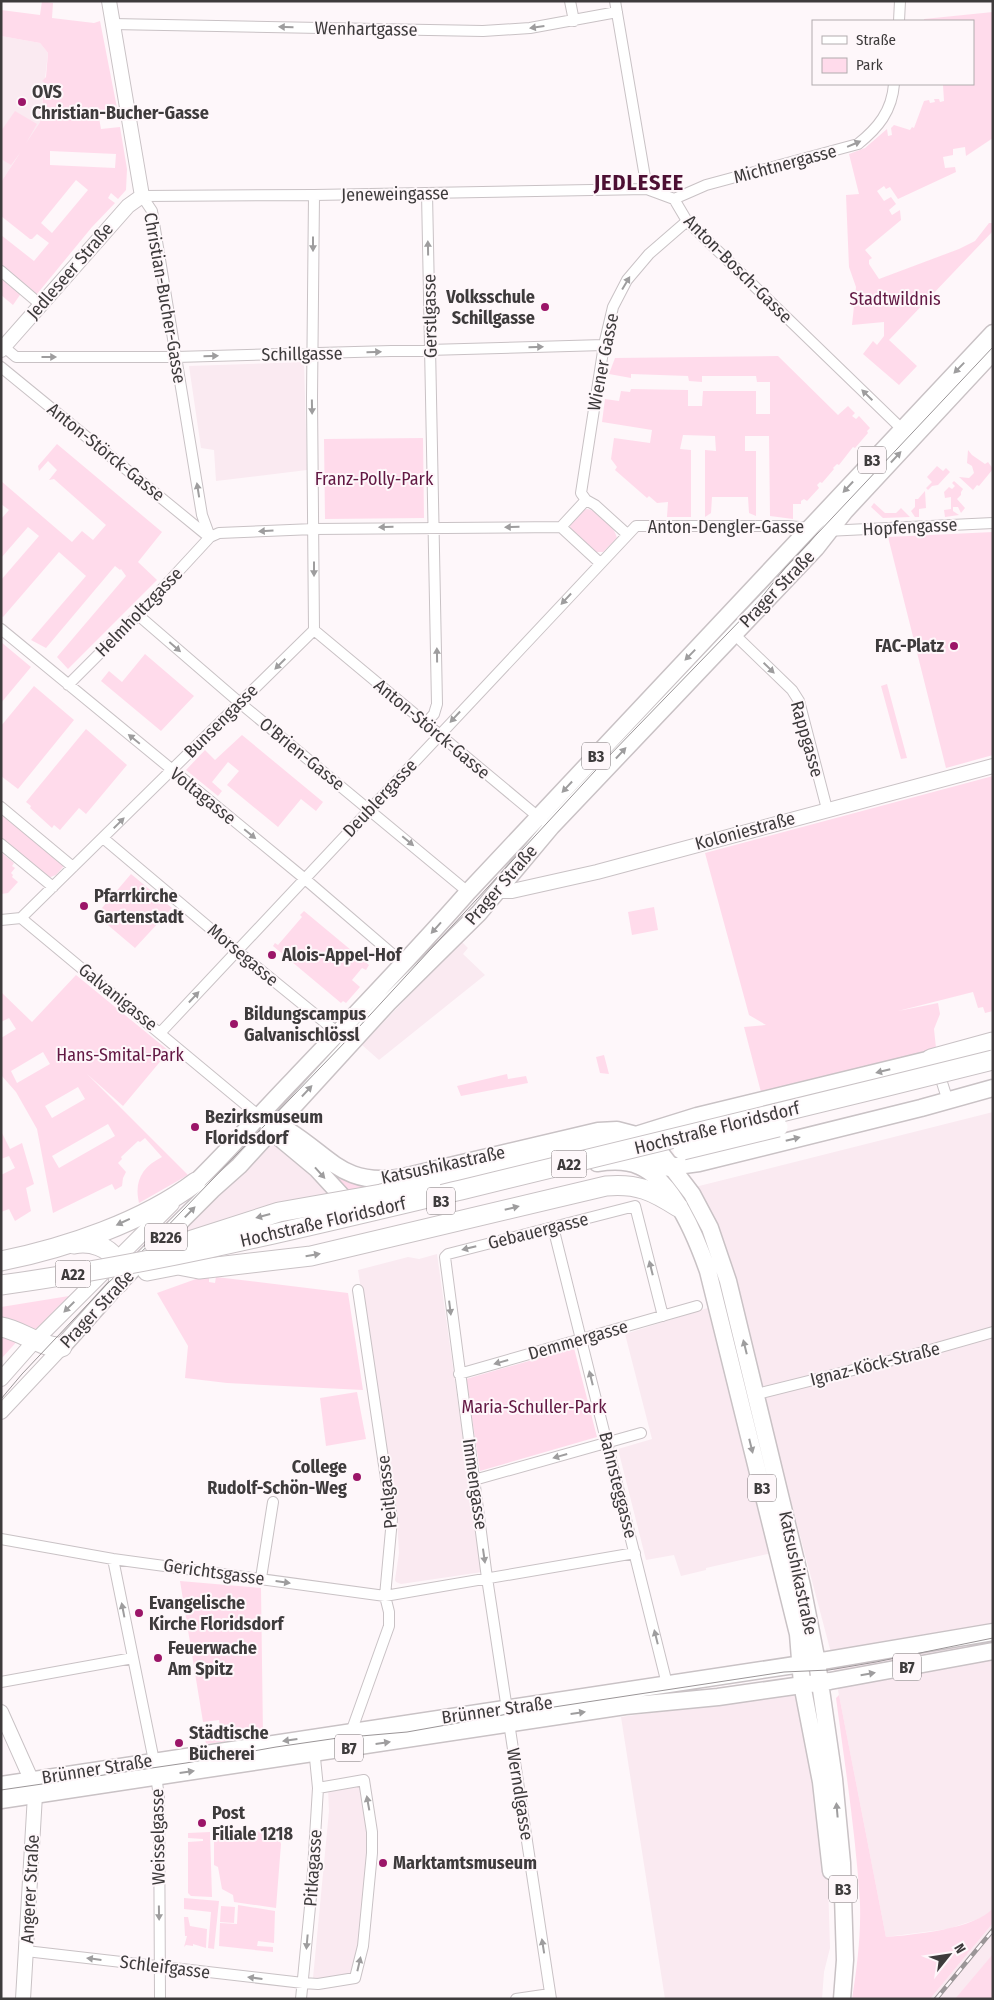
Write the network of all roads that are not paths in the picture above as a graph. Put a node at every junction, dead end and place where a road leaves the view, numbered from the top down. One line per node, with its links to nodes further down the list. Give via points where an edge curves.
1 (108, 1): 8 (street, Christian-Bucher-Gasse)
2 (570, 1): 7 (street)
3 (615, 1): 5 (street)
4 (900, 1): 6 (street)
5 (618, 12): 7 (street, Wenhartgasse); 10 (street)
6 (899, 20)
7 (574, 22): 8 (street, Wenhartgasse, one-way to 8, via 483,31)
8 (112, 24): 13 (street, Christian-Bucher-Gasse)
9 (894, 85): 14 (street, Michtnergasse, one-way to 9, via 706,186 858,144 876,130 885,115)
10 (647, 189): 11 (street, Jeneweingasse); 14 (street, Anton-Bosch-Gasse)
11 (427, 193): 12 (street, Jeneweingasse); 21 (street, Gerstlgasse, one-way to 11)
12 (314, 195): 13 (street, Jeneweingasse); 23 (street, one-way to 23)
13 (142, 196): 17 (street, Jedleseer Straße, via 128,206); 24 (street, Christian-Bucher-Gasse, via 152,211)
14 (674, 199): 15 (street, Anton-Bosch-Gasse)
15 (686, 221): 19 (street, Wiener Gasse, one-way to 15, via 613,307 627,280 649,254); 26 (street, Anton-Bosch-Gasse, one-way to 15)
16 (1, 270): 17 (street)
17 (41, 304): 20 (street, Jedleseer Straße)
18 (993, 333): 26 (main road, Prager Straße / B3, one-way to 26)
19 (604, 345): 21 (street, Schillgasse, one-way to 19); 27 (street, Wiener Gasse, via 581,493)
20 (2, 349): 24 (street, Schillgasse, one-way to 24, via 16,357)
21 (430, 350): 23 (street, Schillgasse, one-way to 21); 32 (street, Gerstlgasse)
22 (993, 352): 26 (main road, Prager Straße / B3)
23 (313, 354): 24 (street, Schillgasse, one-way to 23); 31 (street, one-way to 31)
24 (176, 357): 35 (street, Christian-Bucher-Gasse, one-way to 24, via 202,515)
25 (1, 367): 35 (street, Anton-Störck-Gasse)
26 (907, 434): 30 (main road, Prager Straße / B3, one-way to 30); 33 (main road, Prager Straße / B3, one-way to 26)
27 (586, 500): 29 (street); 34 (street)
28 (993, 523): 33 (street, Hopfengasse)
29 (561, 526): 32 (street, one-way to 32); 36 (street)
30 (810, 527): 33 (street, Anton-Dengler-Gasse); 34 (street, Anton-Dengler-Gasse, via 636,526); 38 (main road, Prager Straße / B3)
31 (314, 528): 32 (street, one-way to 31); 35 (street, one-way to 35, via 219,533); 40 (street, one-way to 40)
32 (434, 528): 44 (street, one-way to 32, via 438,704)
33 (827, 532): 41 (main road, Prager Straße / B3)
34 (627, 534): 36 (street, Deublergasse)
35 (210, 537): 37 (street, Helmholtzgasse)
36 (600, 563): 45 (street, Deublergasse, one-way to 45)
37 (138, 615): 42 (street, Helmholtzgasse); 43 (street, O'Brien-Gasse, one-way to 43)
38 (724, 620): 41 (main road); 51 (main road, Prager Straße / B3, one-way to 51)
39 (1, 629): 42 (street, Voltagasse)
40 (314, 630): 43 (street, Bunsengasse, one-way to 43); 44 (street, Anton-Störck-Gasse)
41 (734, 634): 49 (street, Rappgasse, one-way to 49, via 792,690 799,701); 51 (main road, Prager Straße / B3, one-way to 41)
42 (68, 685): 47 (street, Voltagasse, one-way to 42)
43 (240, 703): 47 (street, Bunsengasse); 50 (street, O'Brien-Gasse)
44 (426, 723): 45 (street, Anton-Störck-Gasse)
45 (439, 734): 50 (street, Deublergasse); 51 (street, Anton-Störck-Gasse)
46 (993, 766): 49 (street, Koloniestraße)
47 (172, 770): 52 (street, Bunsengasse, one-way to 47); 55 (street, Voltagasse, one-way to 55)
48 (1, 807): 54 (street)
49 (827, 809): 57 (street, Koloniestraße, via 598,872)
50 (370, 810): 55 (street, Deublergasse); 58 (street, O'Brien-Gasse, one-way to 58)
51 (545, 822): 57 (main road, Prager Straße / B3); 58 (main road, Prager Straße / B3)
52 (104, 838): 54 (street, Bunsengasse); 61 (street, Morsegasse)
53 (1, 844): 56 (street)
54 (73, 867): 56 (street, Bunsengasse)
55 (305, 879): 61 (street, Deublergasse); 62 (street, Voltagasse)
56 (53, 887): 59 (street, Bunsengasse)
57 (497, 891): 58 (main road); 73 (main road, Prager Straße / B3, one-way to 57)
58 (468, 892): 62 (main road, Prager Straße / B3, one-way to 62)
59 (22, 918): 60 (street); 63 (street, Galvanigasse)
60 (1, 920)
61 (237, 951): 63 (street, Deublergasse, one-way to 61); 64 (street, Morsegasse)
62 (404, 964): 64 (main road, Prager Straße / B3)
63 (160, 1032): 71 (street, Galvanigasse)
64 (338, 1033): 71 (main road, Prager Straße / B3)
65 (993, 1042): 66 (highway)
66 (931, 1059): 70 (street, via 946,1095); 72 (main road, B3, one-way to 72)
67 (993, 1060): 82 (highway, Hochstraße Floridsdorf / A22, bridge, via 388,1207)
68 (993, 1073): 85 (highway, Hochstraße Floridsdorf / A22, bridge, via 692,1148)
69 (993, 1088): 70 (main road)
70 (945, 1102): 75 (main road, one-way to 70)
71 (259, 1116): 73 (main road, B3); 77 (main road, Prager Straße / B226)
72 (678, 1123): 74 (main road, B3); 76 (main road, B3, via 664,1135)
73 (274, 1127): 74 (main road, Katsushikastraße / B3, via 288,1130 341,1170 375,1179 403,1177 598,1131); 76 (main road, Katsushikastraße / B3, one-way to 76, via 281,1139 316,1169 350,1206 372,1214 394,1212 598,1163); 86 (main road, Prager Straße / B226, one-way to 73, via 239,1166)
74 (636, 1134): 76 (main road, Katsushikastraße / B3)
75 (699, 1163): 76 (main road); 78 (main road, via 690,1179)
76 (656, 1164): 78 (main road, Katsushikastraße / B3); 82 (highway, one-way to 82, bridge, via 622,1146 593,1145 381,1194 261,1217 176,1245)
77 (196, 1182): 80 (highway, one-way to 80, via 158,1206); 81 (street, Prager Straße / B226)
78 (685, 1201): 85 (highway, one-way to 78, via 199,1269 299,1258 606,1186 640,1187); 99 (main road, Katsushikastraße / B3, one-way to 78, via 728,1281 710,1228); 100 (main road, Katsushikastraße / B3, via 708,1271)
79 (553, 1227): 83 (street, Gebauergasse, one-way to 83, via 448,1254); 91 (street, Gebauergasse, one-way to 79, via 635,1206); 94 (street, Bahnsteggasse)
80 (66, 1245): 81 (highway, via 100,1246); 84 (highway)
81 (116, 1260): 86 (highway); 95 (street, Prager Straße / B226, one-way to 95)
82 (144, 1260): 87 (highway, Hochstraße Floridsdorf / A22, bridge)
83 (444, 1260): 97 (street, Immengasse, one-way to 97)
84 (1, 1261)
85 (178, 1265): 89 (highway, Hochstraße Floridsdorf / A22)
86 (119, 1283): 96 (main road, Prager Straße / B226)
87 (1, 1285)
88 (358, 1290): 111 (street, Peitlgasse, via 392,1519)
89 (1, 1296)
90 (697, 1306): 91 (street, Demmergasse)
91 (663, 1316): 94 (street, Demmergasse)
92 (1, 1327): 95 (highway)
93 (993, 1332): 99 (street, Ignaz-Köck-Straße)
94 (581, 1339): 97 (street, Demmergasse, one-way to 97); 103 (street, Bahnsteggasse, one-way to 94)
95 (36, 1340): 96 (highway); 98 (street, Prager Straße / B226)
96 (62, 1347): 101 (street, Prager Straße / B226)
97 (459, 1374): 104 (street, Immengasse)
98 (1, 1379)
99 (757, 1394): 100 (main road); 115 (main road, Katsushikastraße / B3, via 802,1586)
100 (740, 1398): 115 (main road, Katsushikastraße / B3, one-way to 115, via 798,1634)
101 (1, 1412)
102 (641, 1433): 103 (street)
103 (607, 1443): 104 (street, one-way to 104); 107 (street, Bahnsteggasse)
104 (474, 1480): 110 (street, Immengasse, one-way to 110)
105 (273, 1502): 109 (street)
106 (1, 1539): 108 (street, Gerichtsgasse)
107 (635, 1553): 110 (street, Gerichtsgasse); 118 (street, Bahnsteggasse, one-way to 107)
108 (113, 1558): 109 (street, Gerichtsgasse); 114 (street, Weisselgasse, one-way to 108)
109 (261, 1578): 111 (street, Gerichtsgasse, one-way to 111)
110 (487, 1578): 111 (street, Gerichtsgasse); 121 (street, Immengasse)
111 (385, 1596): 122 (street, Peitlgasse, via 389,1626)
112 (993, 1632): 115 (main road, Brünner Straße / B7)
113 (993, 1651): 117 (main road, Brünner Straße / B7, one-way to 113)
114 (132, 1658): 116 (street); 125 (street, Weisselgasse)
115 (809, 1662): 117 (main road, Katsushikastraße / B3); 118 (main road, Brünner Straße / B7); 119 (main road, Katsushikastraße / B3)
116 (1, 1682)
117 (820, 1682): 119 (main road, Brünner Straße / B7); 140 (main road, Katsushikastraße / B3, one-way to 117, via 845,1944 842,1863)
118 (667, 1684): 121 (main road, Brünner Straße / B7)
119 (802, 1684): 121 (main road, Brünner Straße / B7, one-way to 119, via 718,1697); 139 (main road, Katsushikastraße / B3, via 821,1782 831,1865 835,1960)
120 (1, 1712): 126 (street, Angerer Straße)
121 (508, 1716): 122 (main road, Brünner Straße / B7); 124 (main road, Brünner Straße / B7, one-way to 121); 134 (street, Werndlgasse, one-way to 121)
122 (351, 1731): 123 (main road, Brünner Straße / B7); 124 (street, Peitlgasse)
123 (314, 1745): 124 (main road, Brünner Straße / B7); 125 (main road, Brünner Straße / B7); 128 (street, Pitkagasse)
124 (347, 1748)
125 (155, 1769): 126 (main road, Brünner Straße / B7); 129 (main road, Brünner Straße / B7); 132 (street, Weisselgasse, one-way to 132, via 159,1797)
126 (31, 1779): 127 (main road, Brünner Straße / B7); 129 (street, Angerer Straße)
127 (1, 1785)
128 (318, 1788): 133 (street, Pitkagasse, one-way to 133); 133 (street, Schleifgasse, one-way to 128, via 355,1978 363,1946 372,1853 364,1780)
129 (36, 1795): 130 (main road, Brünner Straße / B7); 131 (street, Angerer Straße)
130 (1, 1800)
131 (26, 1951): 132 (street, Schleifgasse, one-way to 131); 135 (street, Angerer Straße)
132 (159, 1967): 133 (street, Schleifgasse, one-way to 132); 136 (street, Weisselgasse)
133 (303, 1983): 137 (street, Pitkagasse)
134 (550, 1996): 138 (street)
135 (23, 1999)
136 (160, 1999)
137 (301, 1999)
138 (516, 1999)
139 (832, 1999)
140 (842, 1999)

